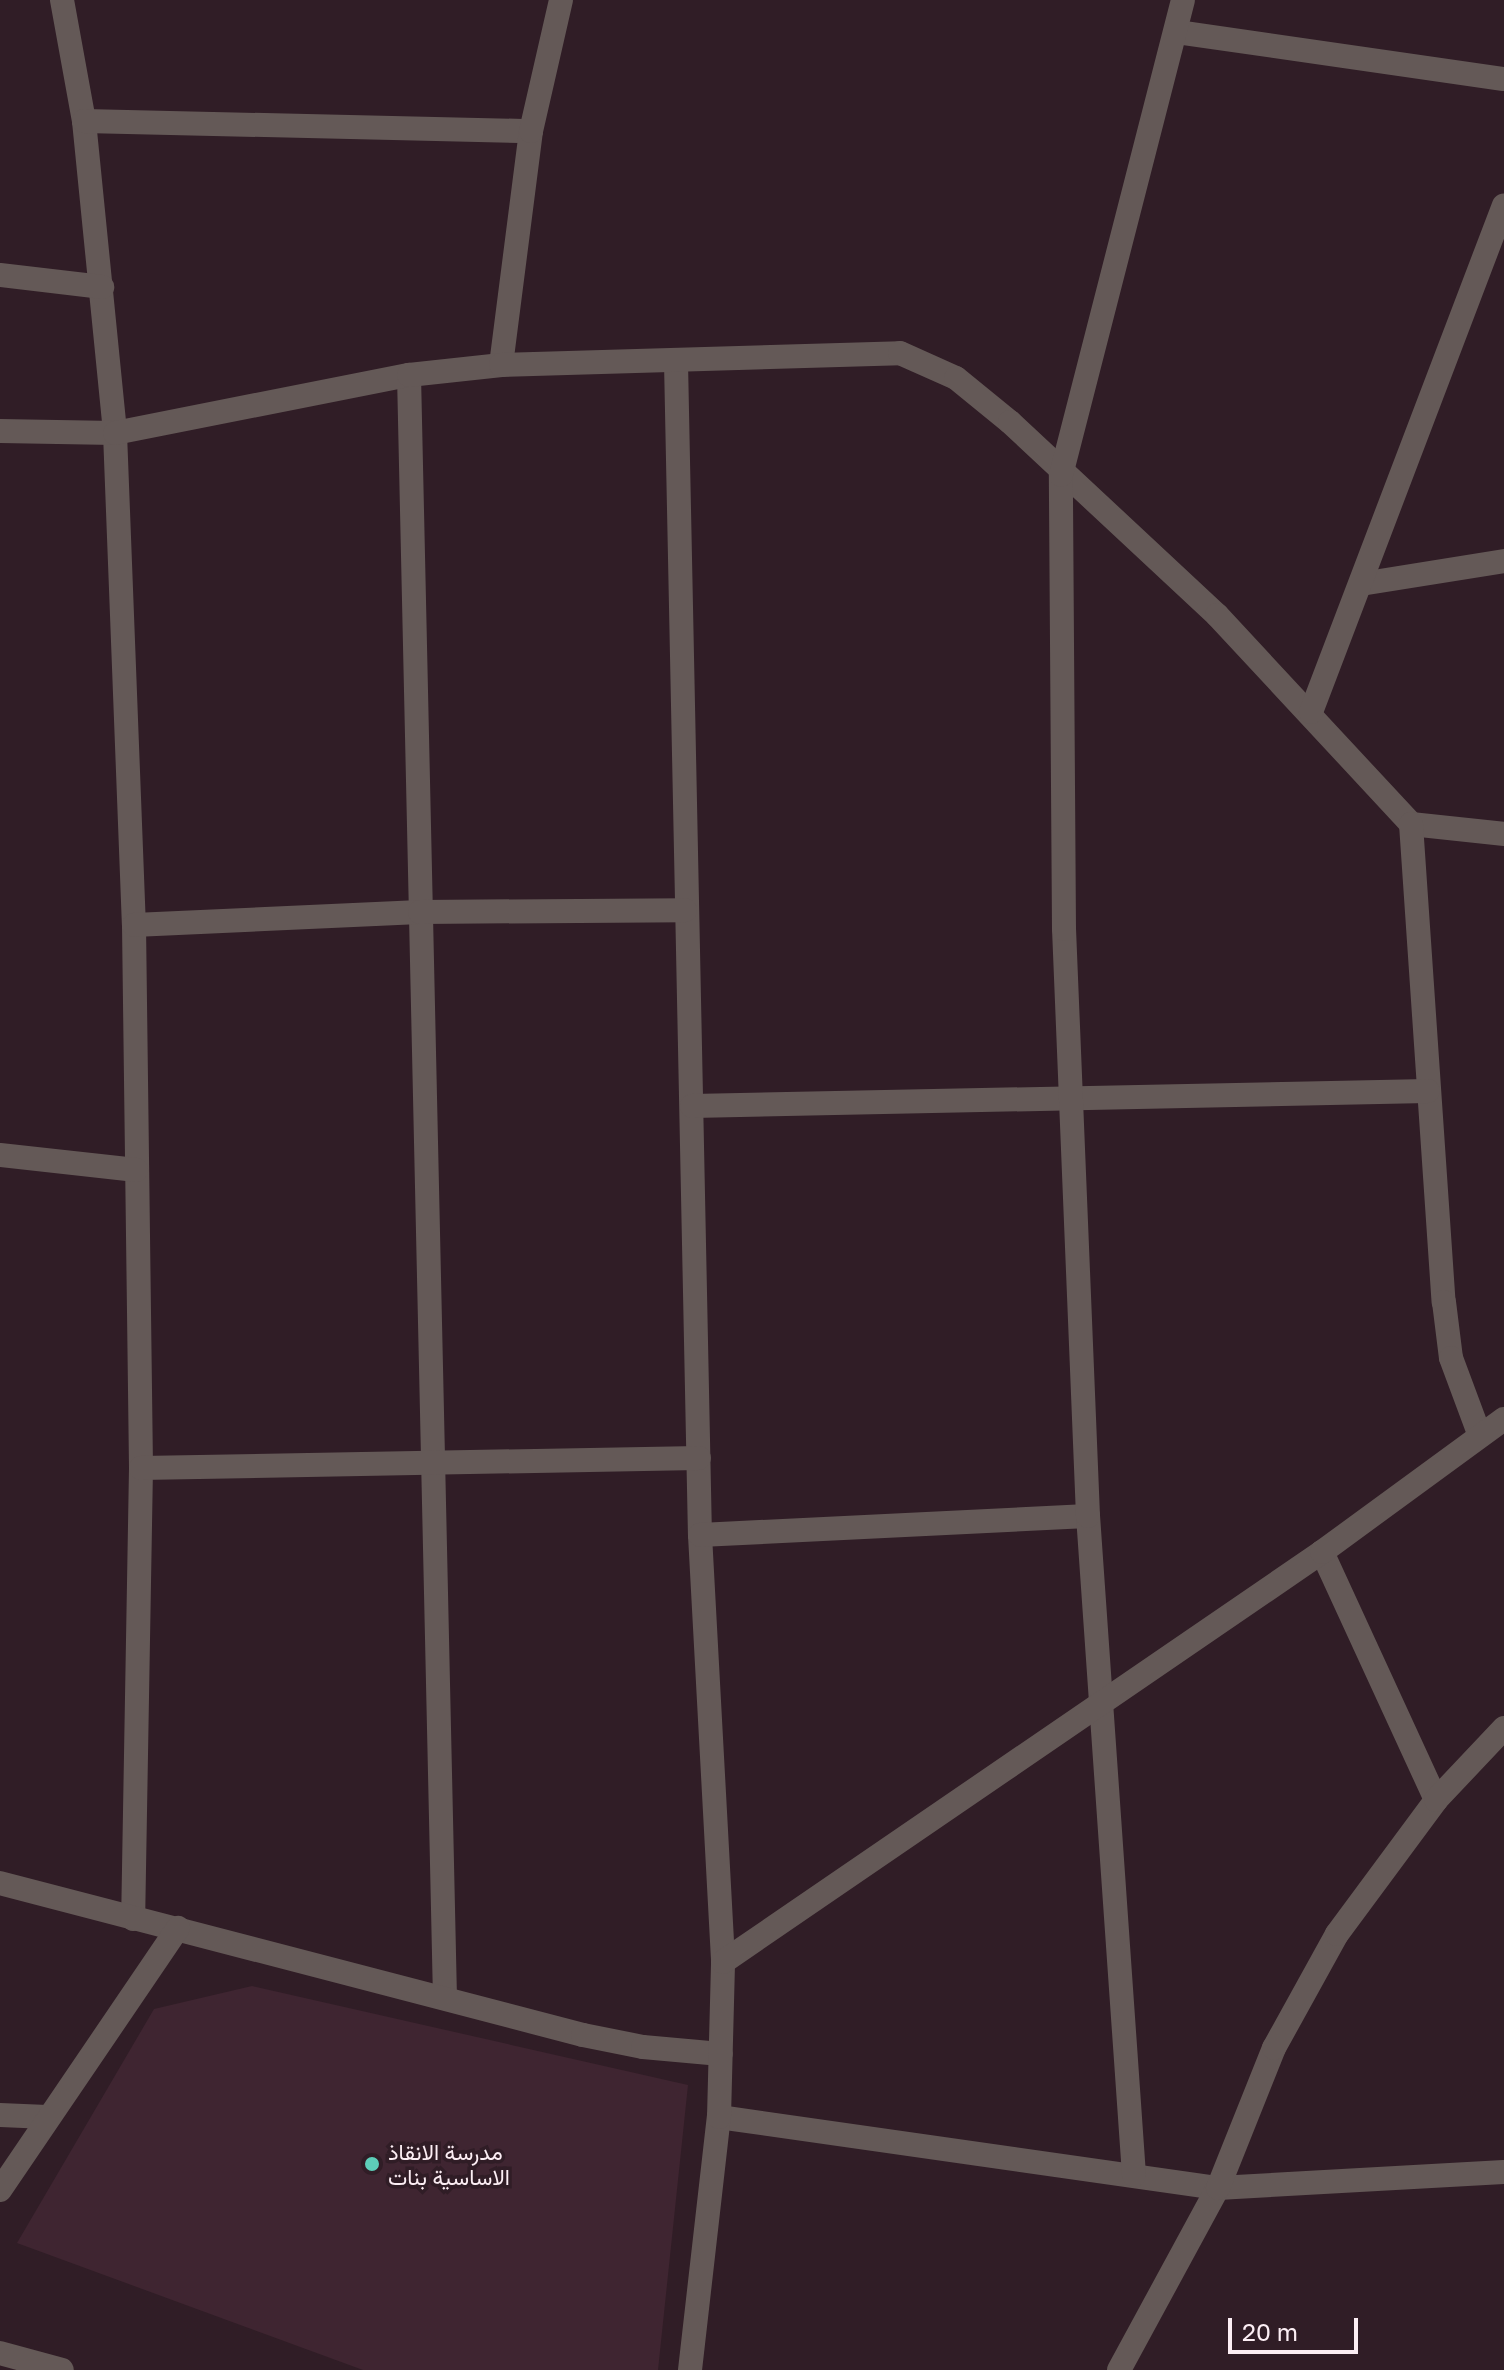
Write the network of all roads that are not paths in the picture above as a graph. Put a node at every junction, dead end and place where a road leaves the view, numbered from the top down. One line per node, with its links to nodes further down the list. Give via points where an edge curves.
1 (62, 0): 6 (street)
2 (561, 0): 7 (street)
3 (1183, 0): 4 (street)
4 (1177, 32): 5 (street); 16 (street)
5 (1504, 79)
6 (84, 121): 7 (street); 10 (street)
7 (531, 131): 12 (street)
8 (1504, 205): 18 (street)
9 (0, 275): 10 (street)
10 (102, 287): 15 (street)
11 (676, 362): 12 (street); 16 (street, via 900,353 956,378); 22 (street)
12 (501, 365): 13 (street)
13 (409, 375): 15 (street); 23 (street)
14 (0, 431): 15 (street)
15 (115, 433): 24 (street)
16 (1061, 475): 19 (street, via 1217,615); 26 (street, via 1064,929)
17 (1504, 561): 18 (street)
18 (1361, 584): 19 (street)
19 (1311, 712): 20 (street)
20 (1411, 824): 21 (street); 25 (street)
21 (1504, 834)
22 (685, 910): 23 (street); 27 (street)
23 (420, 912): 24 (street); 33 (street)
24 (134, 925): 29 (street)
25 (1428, 1091): 26 (street); 31 (street, via 1451,1358)
26 (1071, 1099): 27 (street); 35 (street)
27 (692, 1106): 32 (street)
28 (0, 1155): 29 (street)
29 (136, 1170): 34 (street)
30 (1504, 1419): 31 (street)
31 (1480, 1436): 37 (street)
32 (699, 1458): 33 (street); 36 (street)
33 (429, 1466): 34 (street); 45 (street)
34 (141, 1468): 42 (street)
35 (1088, 1516): 36 (street); 38 (street)
36 (700, 1535): 44 (street)
37 (1322, 1552): 38 (street); 40 (street)
38 (1098, 1704): 44 (street); 51 (street)
39 (1504, 1728): 40 (street)
40 (1436, 1800): 52 (street, via 1337,1934 1274,2048)
41 (0, 1883): 42 (street)
42 (133, 1919): 43 (street)
43 (178, 1928): 45 (street); 48 (street)
44 (723, 1962): 46 (street)
45 (445, 1995): 46 (street, via 598,2038)
46 (721, 2054): 49 (street)
47 (0, 2115): 48 (street)
48 (47, 2117): 53 (street)
49 (719, 2117): 51 (street); 56 (street)
50 (1504, 2172): 52 (street)
51 (1134, 2175): 52 (street)
52 (1218, 2188): 57 (street)
53 (0, 2190)
54 (0, 2353): 55 (street)
55 (62, 2370)
56 (690, 2370)
57 (1119, 2370)

